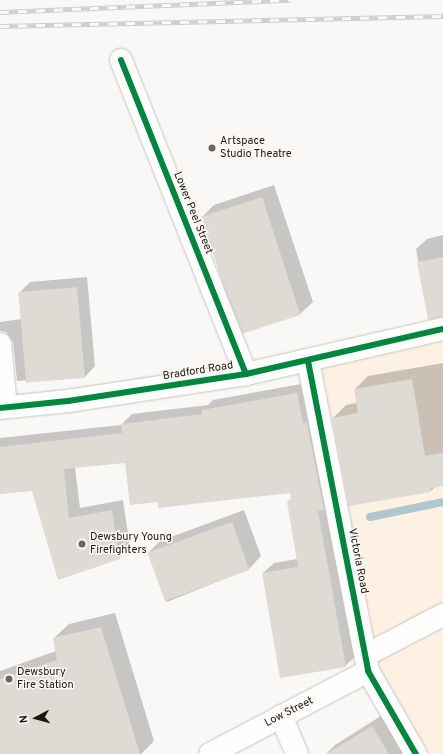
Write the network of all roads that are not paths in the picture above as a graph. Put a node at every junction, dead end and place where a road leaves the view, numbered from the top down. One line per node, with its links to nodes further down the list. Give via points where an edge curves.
1 (121, 60): 5 (street, Lower Peel Street)
2 (443, 329): 4 (street, Bradford Road)
3 (0, 344): 6 (street)
4 (308, 361): 5 (street, Bradford Road); 8 (street, Victoria Road)
5 (246, 374): 6 (street, Bradford Road, via 68,401)
6 (3, 408)
7 (443, 615): 8 (street, Low Street)
8 (367, 663): 9 (street, Low Street); 12 (street, Victoria Road)
9 (281, 716): 10 (street, Low Street); 11 (street)
10 (210, 754)
11 (297, 754)
12 (416, 754)

